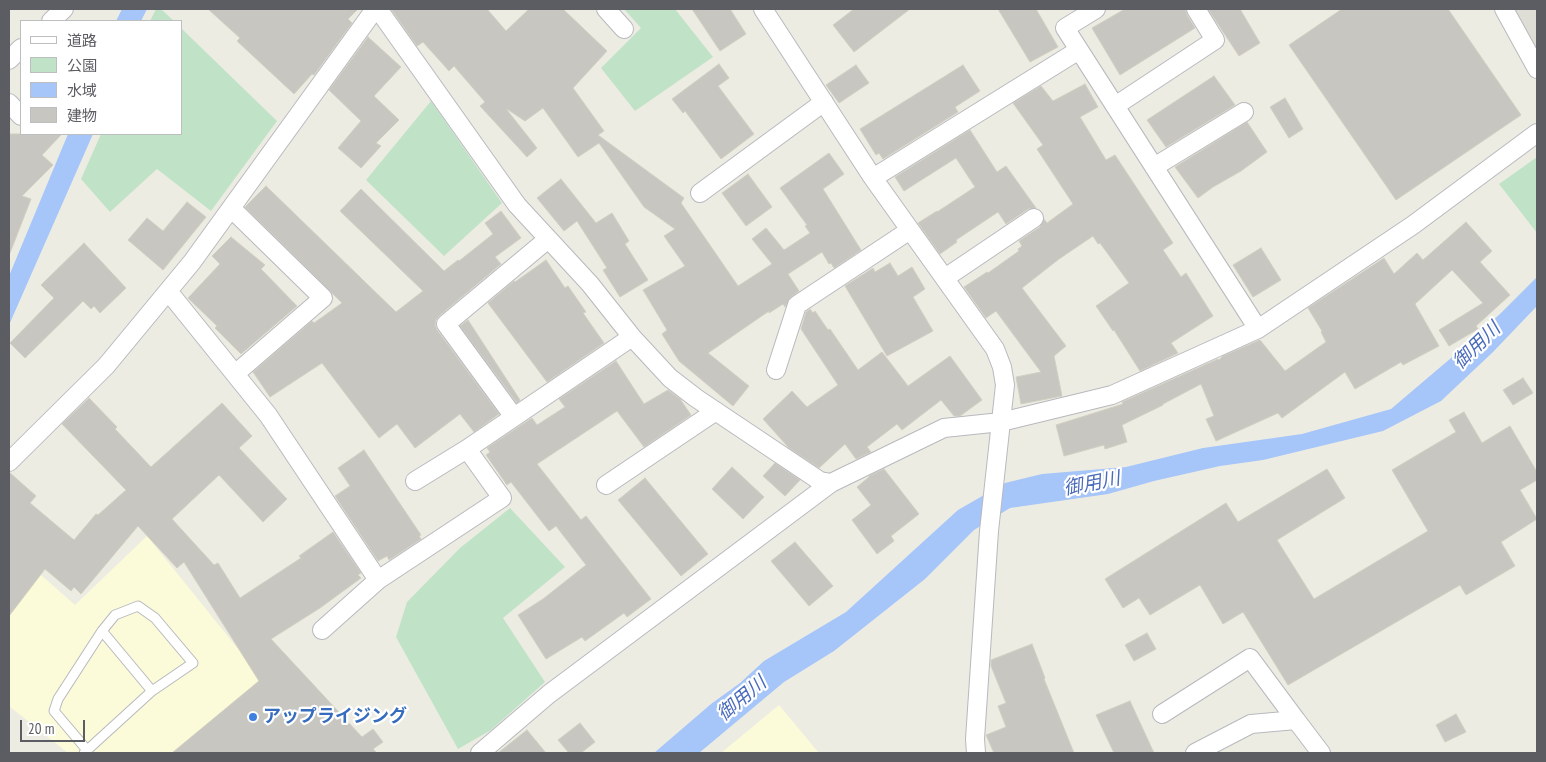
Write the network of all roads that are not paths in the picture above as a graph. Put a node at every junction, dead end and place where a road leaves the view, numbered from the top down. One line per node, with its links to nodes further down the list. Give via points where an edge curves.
1 (64, 9): 8 (street)
2 (377, 9): 23 (street); 26 (street, via 517,205)
3 (606, 9): 9 (street)
4 (763, 9): 14 (street)
5 (1096, 9): 11 (street, via 1065,28)
6 (1196, 9): 16 (street, via 1215,40)
7 (1504, 9): 13 (street)
8 (52, 20)
9 (624, 28)
10 (20, 49): 12 (street)
11 (1079, 50): 16 (street); 21 (street)
12 (9, 60)
13 (1537, 69)
14 (824, 102): 21 (street); 22 (street)
15 (9, 103): 18 (street)
16 (1115, 106): 20 (street)
17 (1244, 112): 20 (street)
18 (20, 115)
19 (1537, 133): 29 (street, via 1413,225)
20 (1154, 166): 29 (street)
21 (874, 178): 25 (street)
22 (700, 193)
23 (231, 208): 28 (street); 32 (street, via 323,298)
24 (1034, 218): 27 (street)
25 (910, 230): 27 (street); 31 (street, via 797,306)
26 (548, 239): 30 (street, via 590,284); 34 (street, via 446,324)
27 (944, 278): 35 (street, via 996,350 1005,385)
28 (168, 291): 32 (street); 37 (street, via 106,366)
29 (1258, 329): 35 (street, via 1112,395)
30 (632, 337): 33 (street, via 670,378); 34 (street)
31 (776, 370)
32 (235, 374): 41 (street, via 268,415)
33 (716, 411): 39 (street, via 820,481); 40 (street)
34 (514, 417): 36 (street)
35 (1001, 422): 39 (street, via 944,428); 49 (street, via 989,531 974,738)
36 (468, 448): 38 (street); 41 (street, via 502,498)
37 (9, 462)
38 (416, 481)
39 (832, 484): 48 (street, via 549,694)
40 (606, 485)
41 (378, 580): 42 (street)
42 (322, 630)
43 (102, 631): 44 (lane); 44 (lane, via 115,615 138,606 155,618 193,663); 47 (lane, via 58,699 54,711)
44 (152, 691): 47 (lane)
45 (1162, 714): 46 (street, via 1250,658)
46 (1296, 720): 50 (street, via 1251,724); 51 (street)
47 (85, 751)
48 (480, 753)
49 (976, 753)
50 (1195, 753)
51 (1321, 753)

